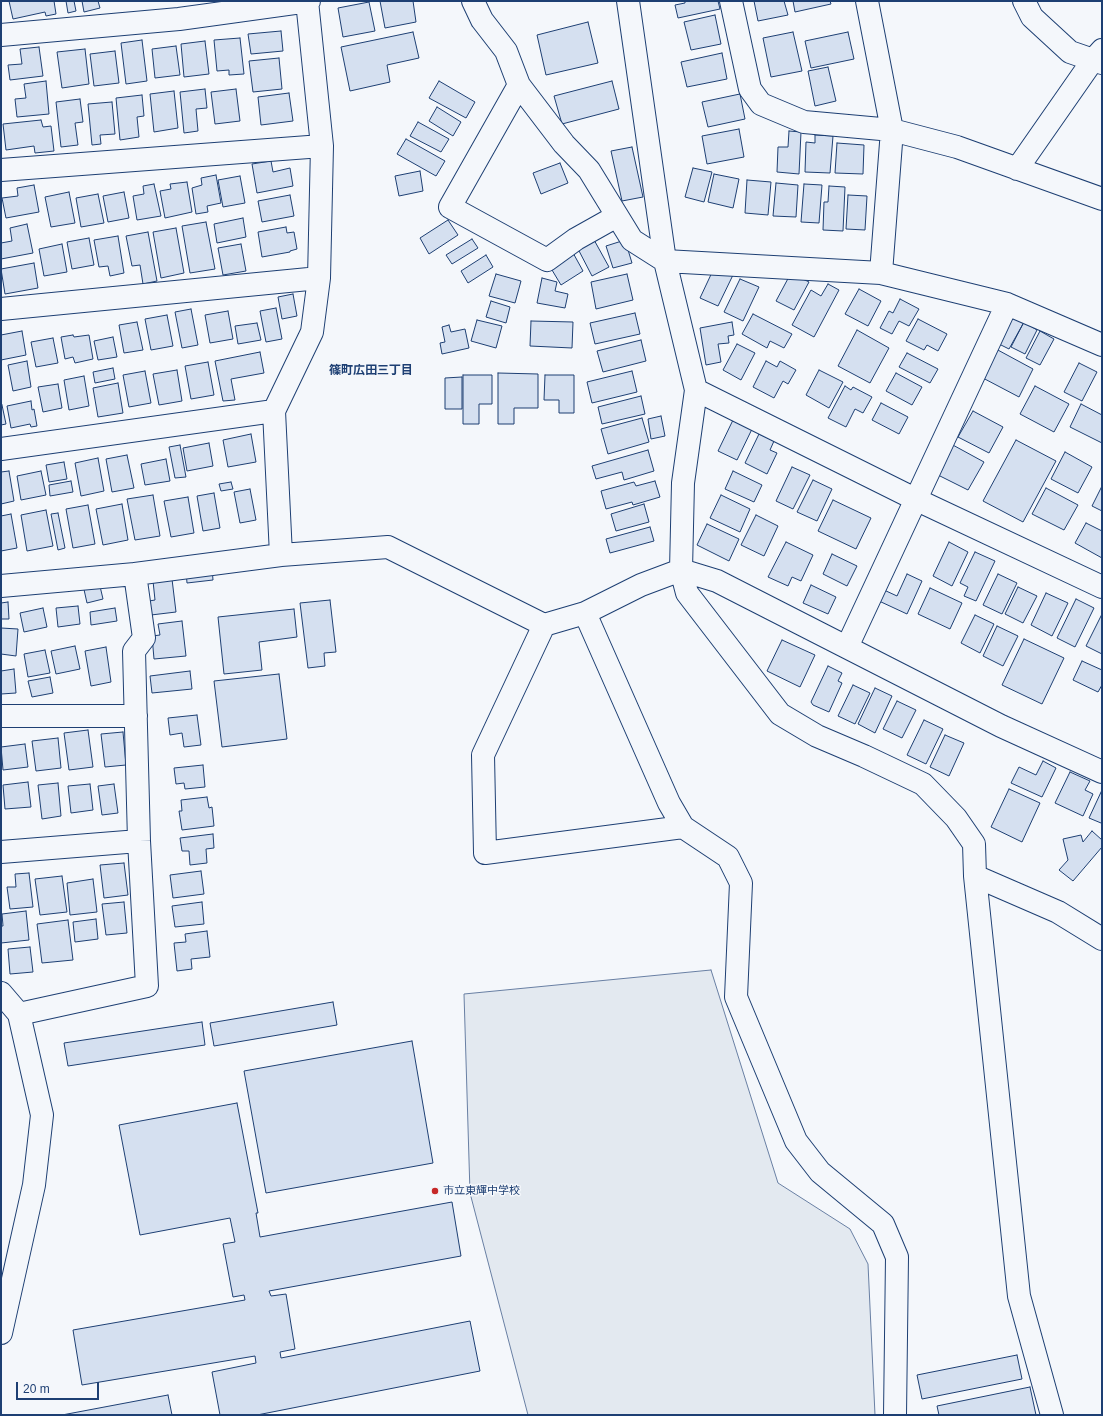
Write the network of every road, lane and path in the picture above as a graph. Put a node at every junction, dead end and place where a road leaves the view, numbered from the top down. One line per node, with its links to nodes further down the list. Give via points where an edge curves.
1 (308, 1): 7 (street); 12 (street)
2 (473, 1): 10 (street, via 482,20 506,51)
3 (628, 1): 17 (street)
4 (731, 1): 11 (street, via 750,88 761,104 804,122)
5 (867, 1): 11 (street)
6 (1024, 1): 9 (street, via 1032,17 1070,52)
7 (178, 10): 8 (street)
8 (1, 35)
9 (1099, 58): 13 (street)
10 (519, 85): 16 (street, via 564,144 589,170); 16 (street, via 450,207 548,260 576,239)
11 (892, 130): 13 (street, via 957,147); 18 (street)
12 (322, 146): 14 (street); 19 (street)
13 (1017, 169): 15 (street)
14 (1, 170)
15 (1102, 199)
16 (617, 216): 17 (street, via 632,240)
17 (665, 261): 18 (street); 23 (street)
18 (881, 273): 20 (street)
19 (319, 278): 21 (street); 24 (street, via 312,332)
20 (1007, 304): 22 (street); 26 (street)
21 (1, 309)
22 (1102, 345)
23 (696, 390): 26 (street); 28 (street, via 683,483)
24 (274, 411): 25 (street); 27 (street)
25 (1, 449)
26 (915, 499): 31 (street); 34 (street)
27 (281, 555): 29 (street); 33 (street, via 388,547)
28 (681, 570): 32 (street, via 641,585); 34 (street, via 717,581); 41 (street, via 686,593 780,714 817,736 923,784 956,818 974,844)
29 (135, 574): 30 (street); 36 (street, via 144,638 134,651)
30 (1, 586)
31 (1102, 587)
32 (585, 613): 33 (street); 38 (street, via 669,803)
33 (544, 625): 38 (street, via 483,755 485,853)
34 (847, 647): 37 (street, via 1001,726)
35 (1, 716): 36 (street)
36 (136, 716): 39 (street)
37 (1102, 772)
38 (683, 827): 46 (street, via 728,857 741,883 736,997 796,1141 820,1172 883,1224 897,1257)
39 (139, 841): 40 (street); 44 (street, via 147,986)
40 (1, 852)
41 (975, 876): 42 (street, via 1058,912); 47 (street, via 1019,1296)
42 (1102, 939)
43 (1, 993): 44 (street)
44 (19, 1014): 45 (street, via 42,1115 34,1184)
45 (1, 1333)
46 (895, 1415)
47 (1052, 1415)

